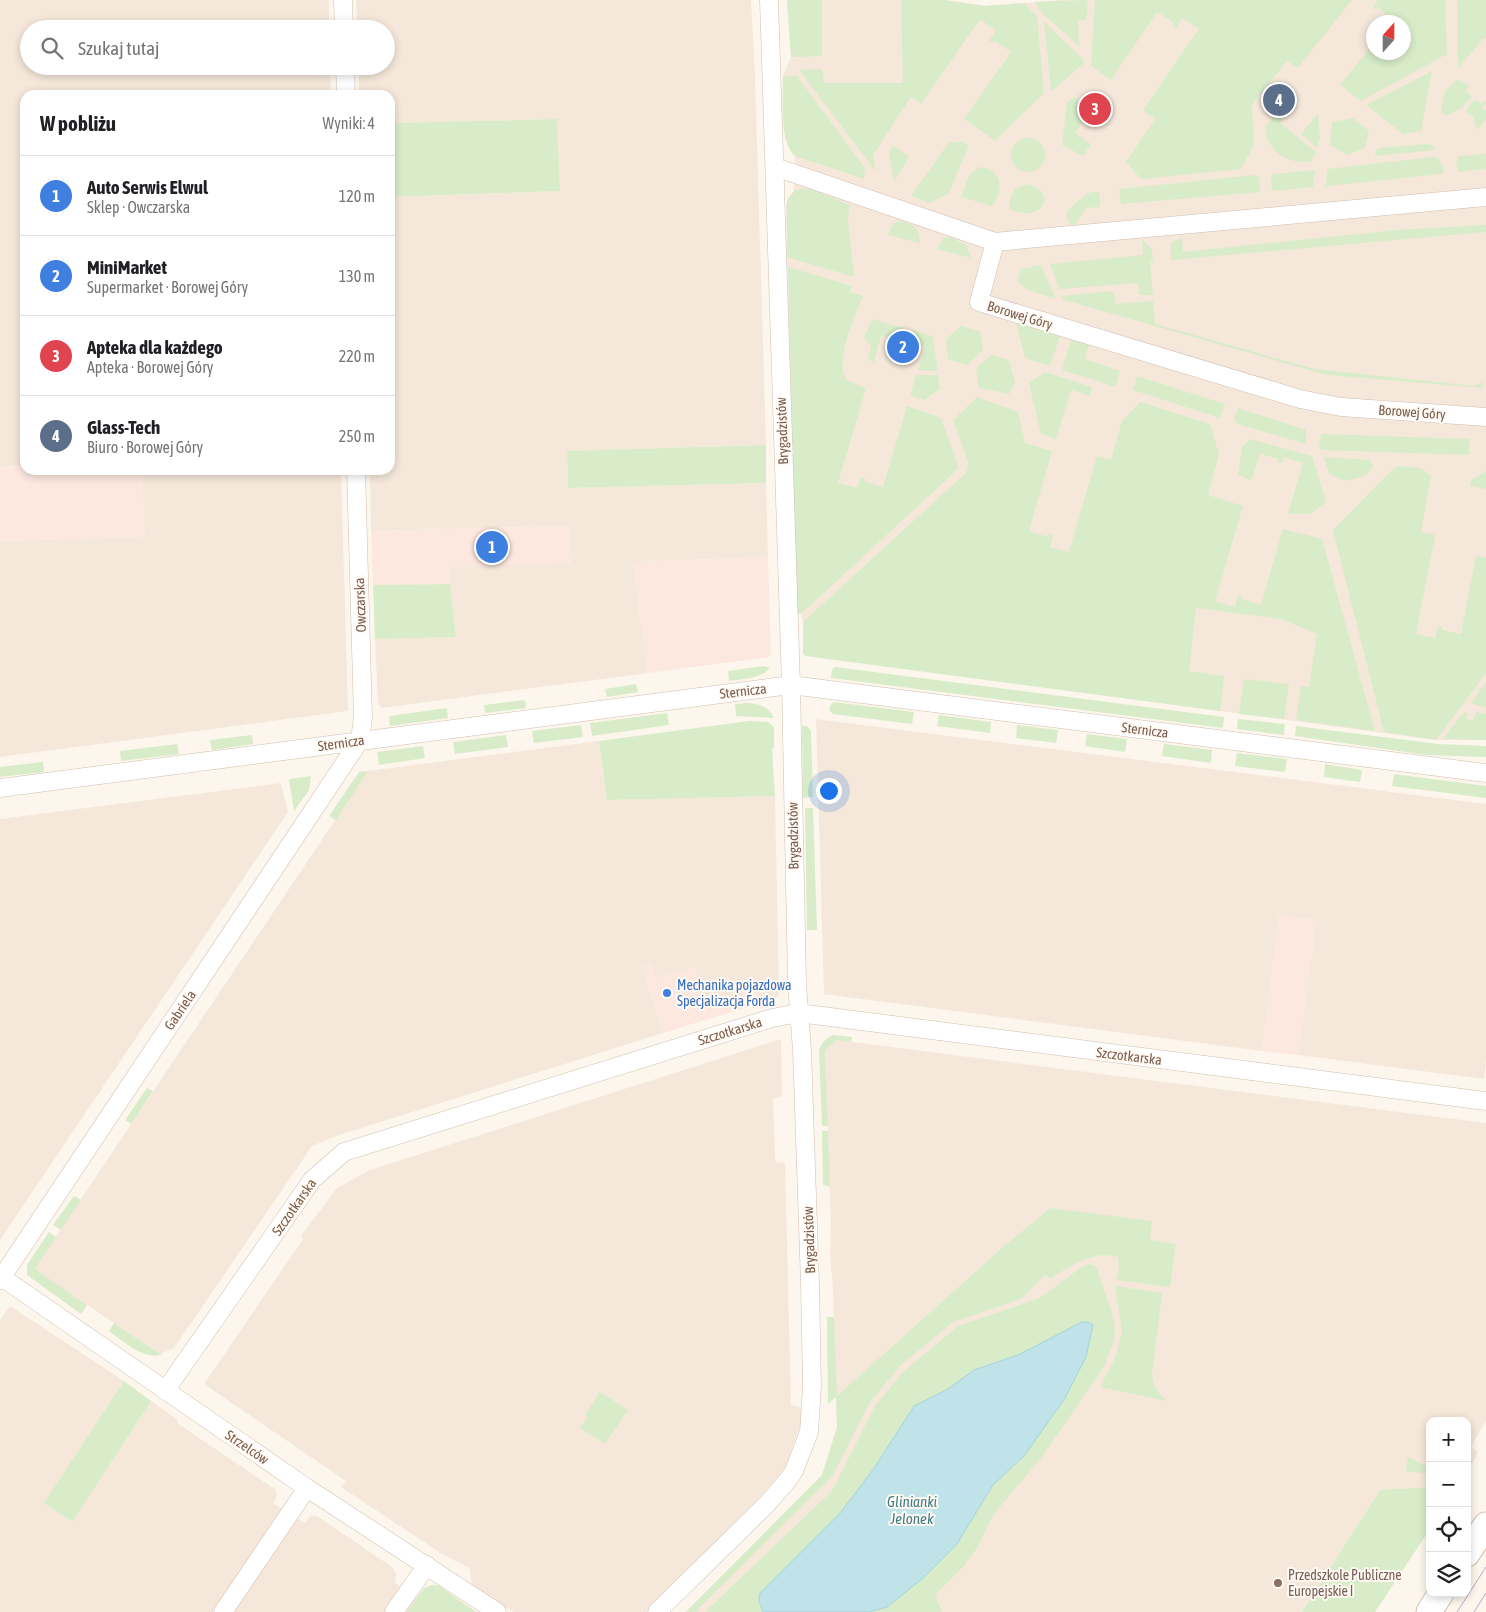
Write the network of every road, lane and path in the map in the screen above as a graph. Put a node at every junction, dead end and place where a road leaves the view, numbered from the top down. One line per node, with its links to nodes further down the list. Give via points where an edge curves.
1 (343, 0): 3 (street)
2 (769, 0): 6 (street, Brygadzistów)
3 (344, 20)
4 (345, 75): 5 (street)
5 (346, 90)
6 (775, 167): 8 (street); 11 (street, Brygadzistów)
7 (1486, 198): 8 (street)
8 (995, 242): 9 (street, Borowej Góry, via 979,302 1300,399 1360,408)
9 (1486, 416)
10 (356, 475): 12 (street, Owczarska, via 363,717)
11 (791, 685): 12 (street, Sternicza); 13 (street, Sternicza); 15 (street, Brygadzistów)
12 (360, 740): 14 (street, Sternicza); 17 (street, Gabriela)
13 (1486, 773)
14 (0, 788)
15 (800, 1013): 16 (street, Szczotkarska); 18 (street, Szczotkarska, via 703,1039 344,1152 312,1180); 27 (street, Brygadzistów, via 810,1284 812,1386 809,1432 788,1480)
16 (1486, 1101)
17 (1, 1278): 18 (street, Strzelców)
18 (165, 1391): 19 (street, Strzelców)
19 (307, 1488): 22 (street, Strzelców); 24 (street)
20 (1486, 1525): 21 (main road)
21 (1468, 1552)
22 (427, 1565): 25 (street); 26 (street, Strzelców)
23 (1438, 1597): 28 (main road)
24 (223, 1612)
25 (394, 1612)
26 (497, 1612)
27 (656, 1612)
28 (1429, 1612)

